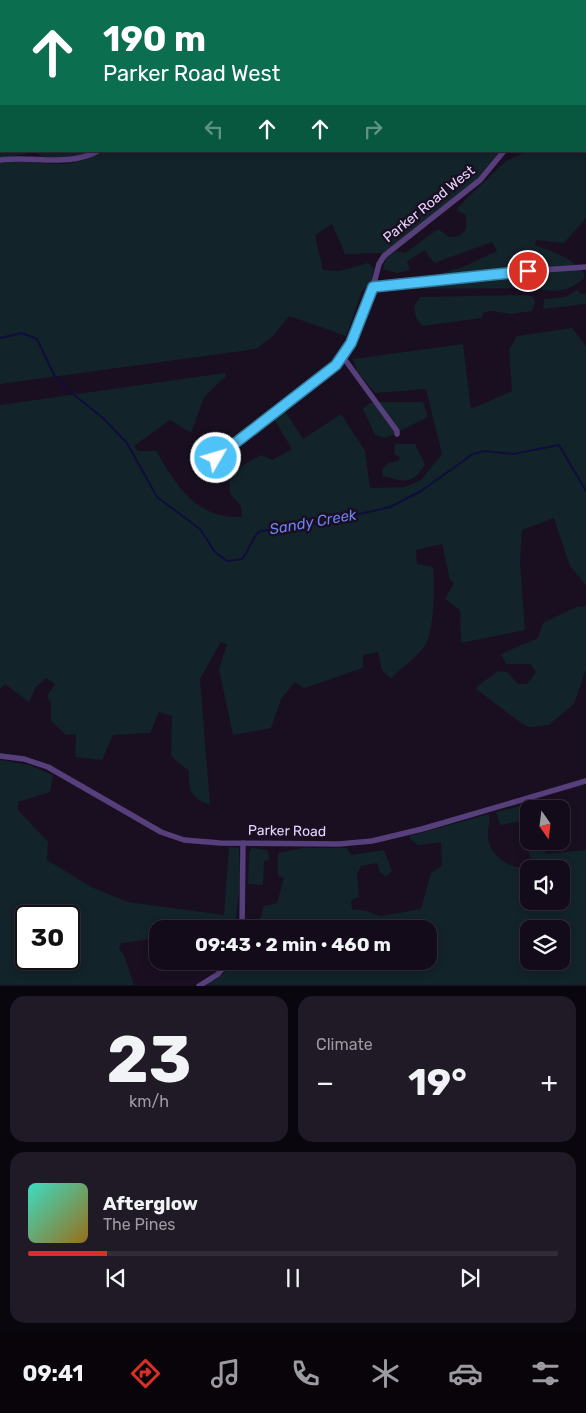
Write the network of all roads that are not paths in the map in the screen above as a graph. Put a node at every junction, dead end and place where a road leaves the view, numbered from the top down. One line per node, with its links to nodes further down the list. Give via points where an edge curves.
1 (95, 152): 3 (street, via 65,162 20,158)
2 (503, 152): 5 (street, Parker Road West, via 480,180 386,254 379,264)
3 (0, 160)
4 (586, 267): 5 (street, via 470,275)
5 (373, 287): 6 (street, Parker Road West, via 368,306)
6 (343, 356): 7 (street); 8 (street, Parker Road West, via 320,379)
7 (397, 434)
8 (216, 458)
9 (0, 756): 11 (street, Parker Road, via 48,767 149,827 171,836 202,842)
10 (586, 781): 11 (street, Parker Road, via 372,841)
11 (243, 843): 12 (street)
12 (242, 920)
13 (221, 970): 14 (street)
14 (199, 986)

